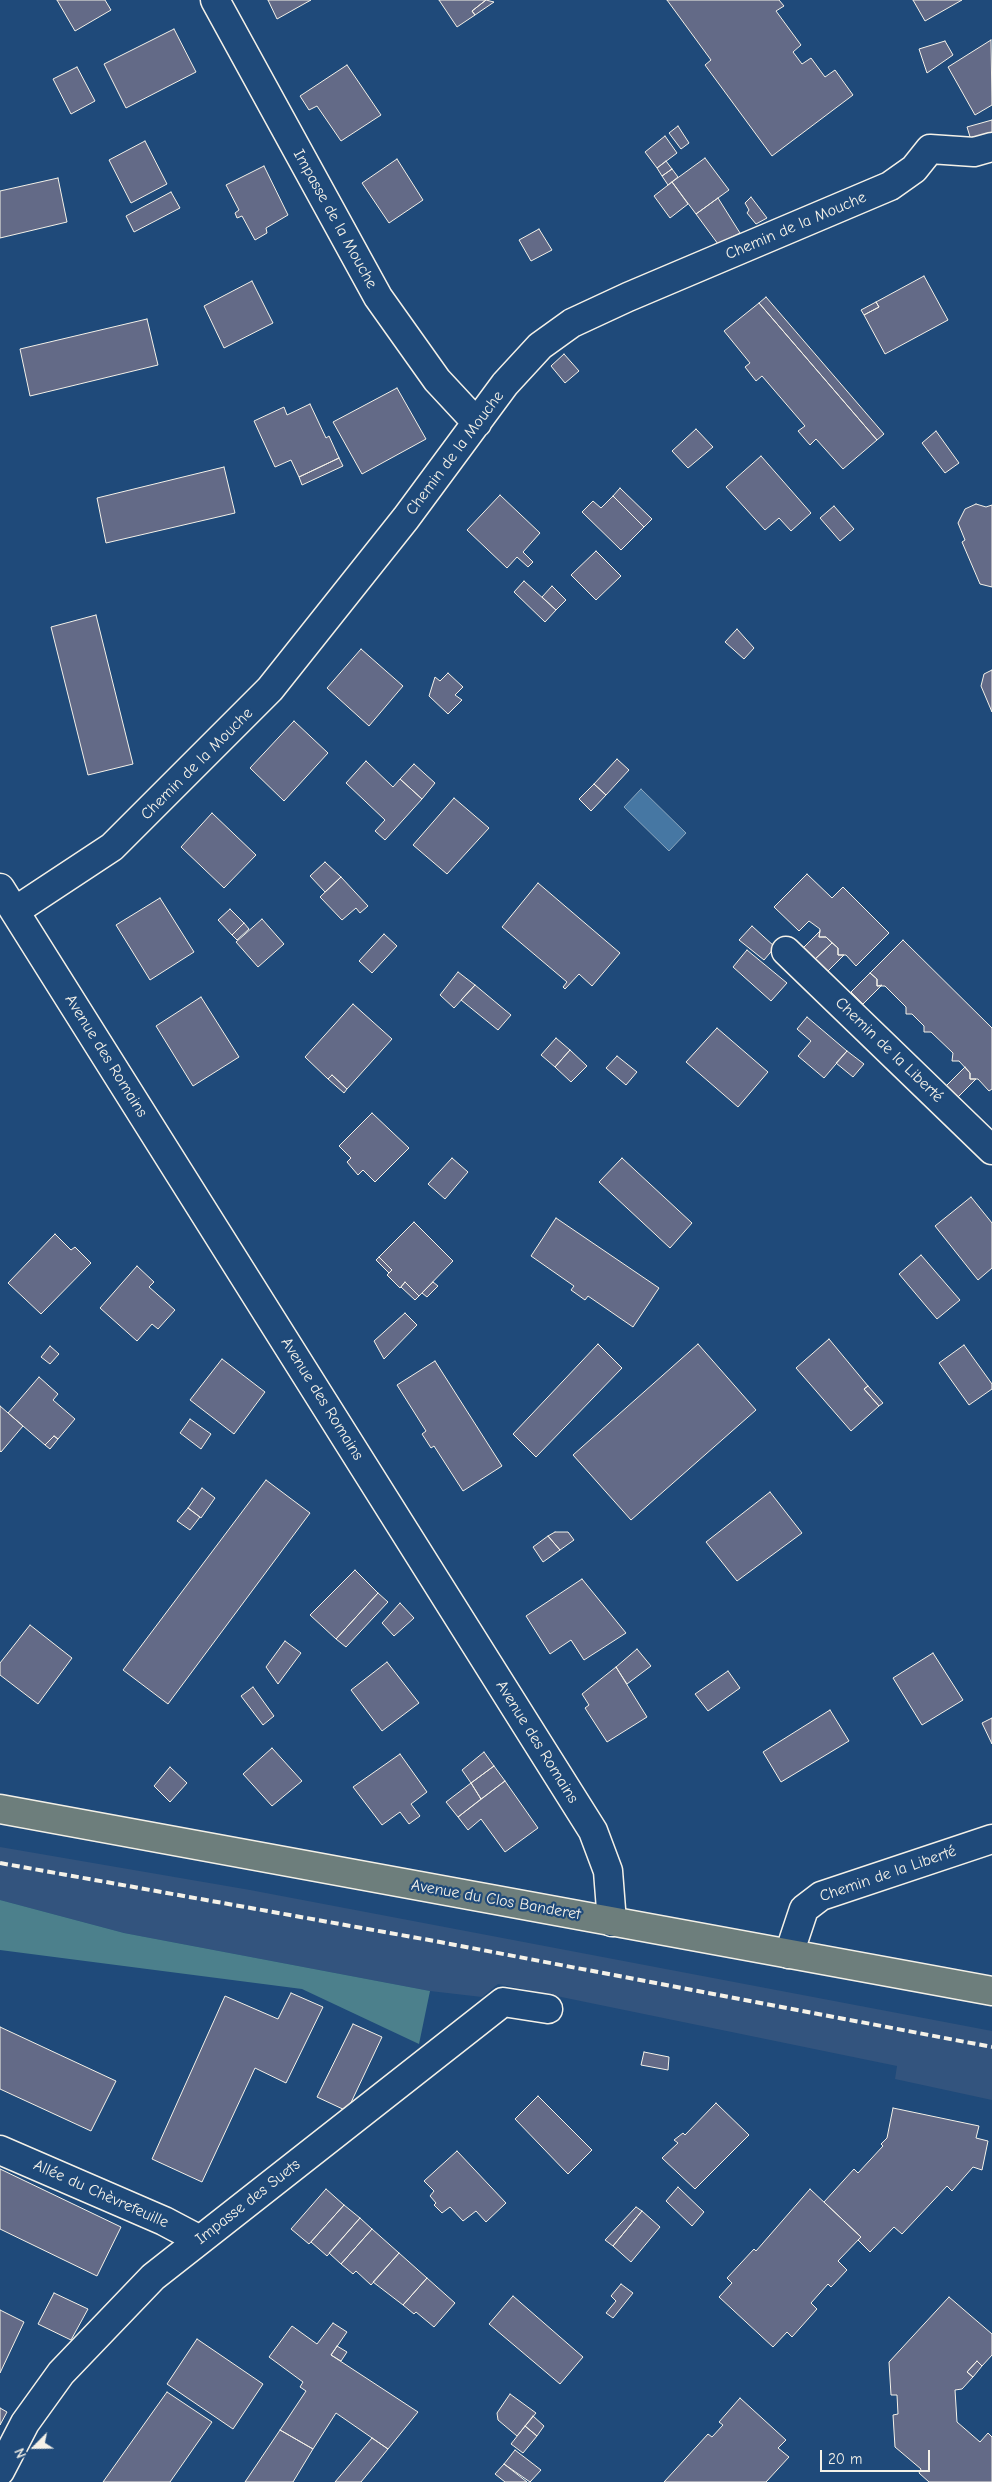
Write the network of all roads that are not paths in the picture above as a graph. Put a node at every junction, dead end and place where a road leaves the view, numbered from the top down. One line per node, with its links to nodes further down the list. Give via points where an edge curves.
1 (215, 0): 3 (street, Impasse de la Mouche, via 378,297 437,380)
2 (992, 147): 3 (street, Chemin de la Mouche, via 974,152 930,149 914,169 890,186 572,324 540,346 506,384)
3 (477, 424): 5 (street, Chemin de la Mouche, via 270,689 112,848)
4 (0, 888): 5 (street, Avenue des Romains)
5 (15, 911): 10 (street, Avenue des Romains, via 593,1831 608,1871)
6 (786, 951): 7 (street, Chemin de la Liberté)
7 (992, 1150)
8 (0, 1809): 10 (main road, Avenue du Clos Banderet)
9 (992, 1839): 11 (street, Chemin de la Liberté, via 821,1896 804,1908)
10 (612, 1922): 11 (main road, Avenue du Clos Banderet)
11 (789, 1954): 12 (main road, Avenue du Clos Banderet)
12 (992, 1991)
13 (548, 2009): 15 (street, Impasse des Suets, via 502,2002)
14 (0, 2150): 15 (street, Allée du Chèvrefeuille, via 164,2221)
15 (200, 2240): 16 (street, Impasse des Suets, via 153,2277 61,2373 25,2423)
16 (0, 2471)

